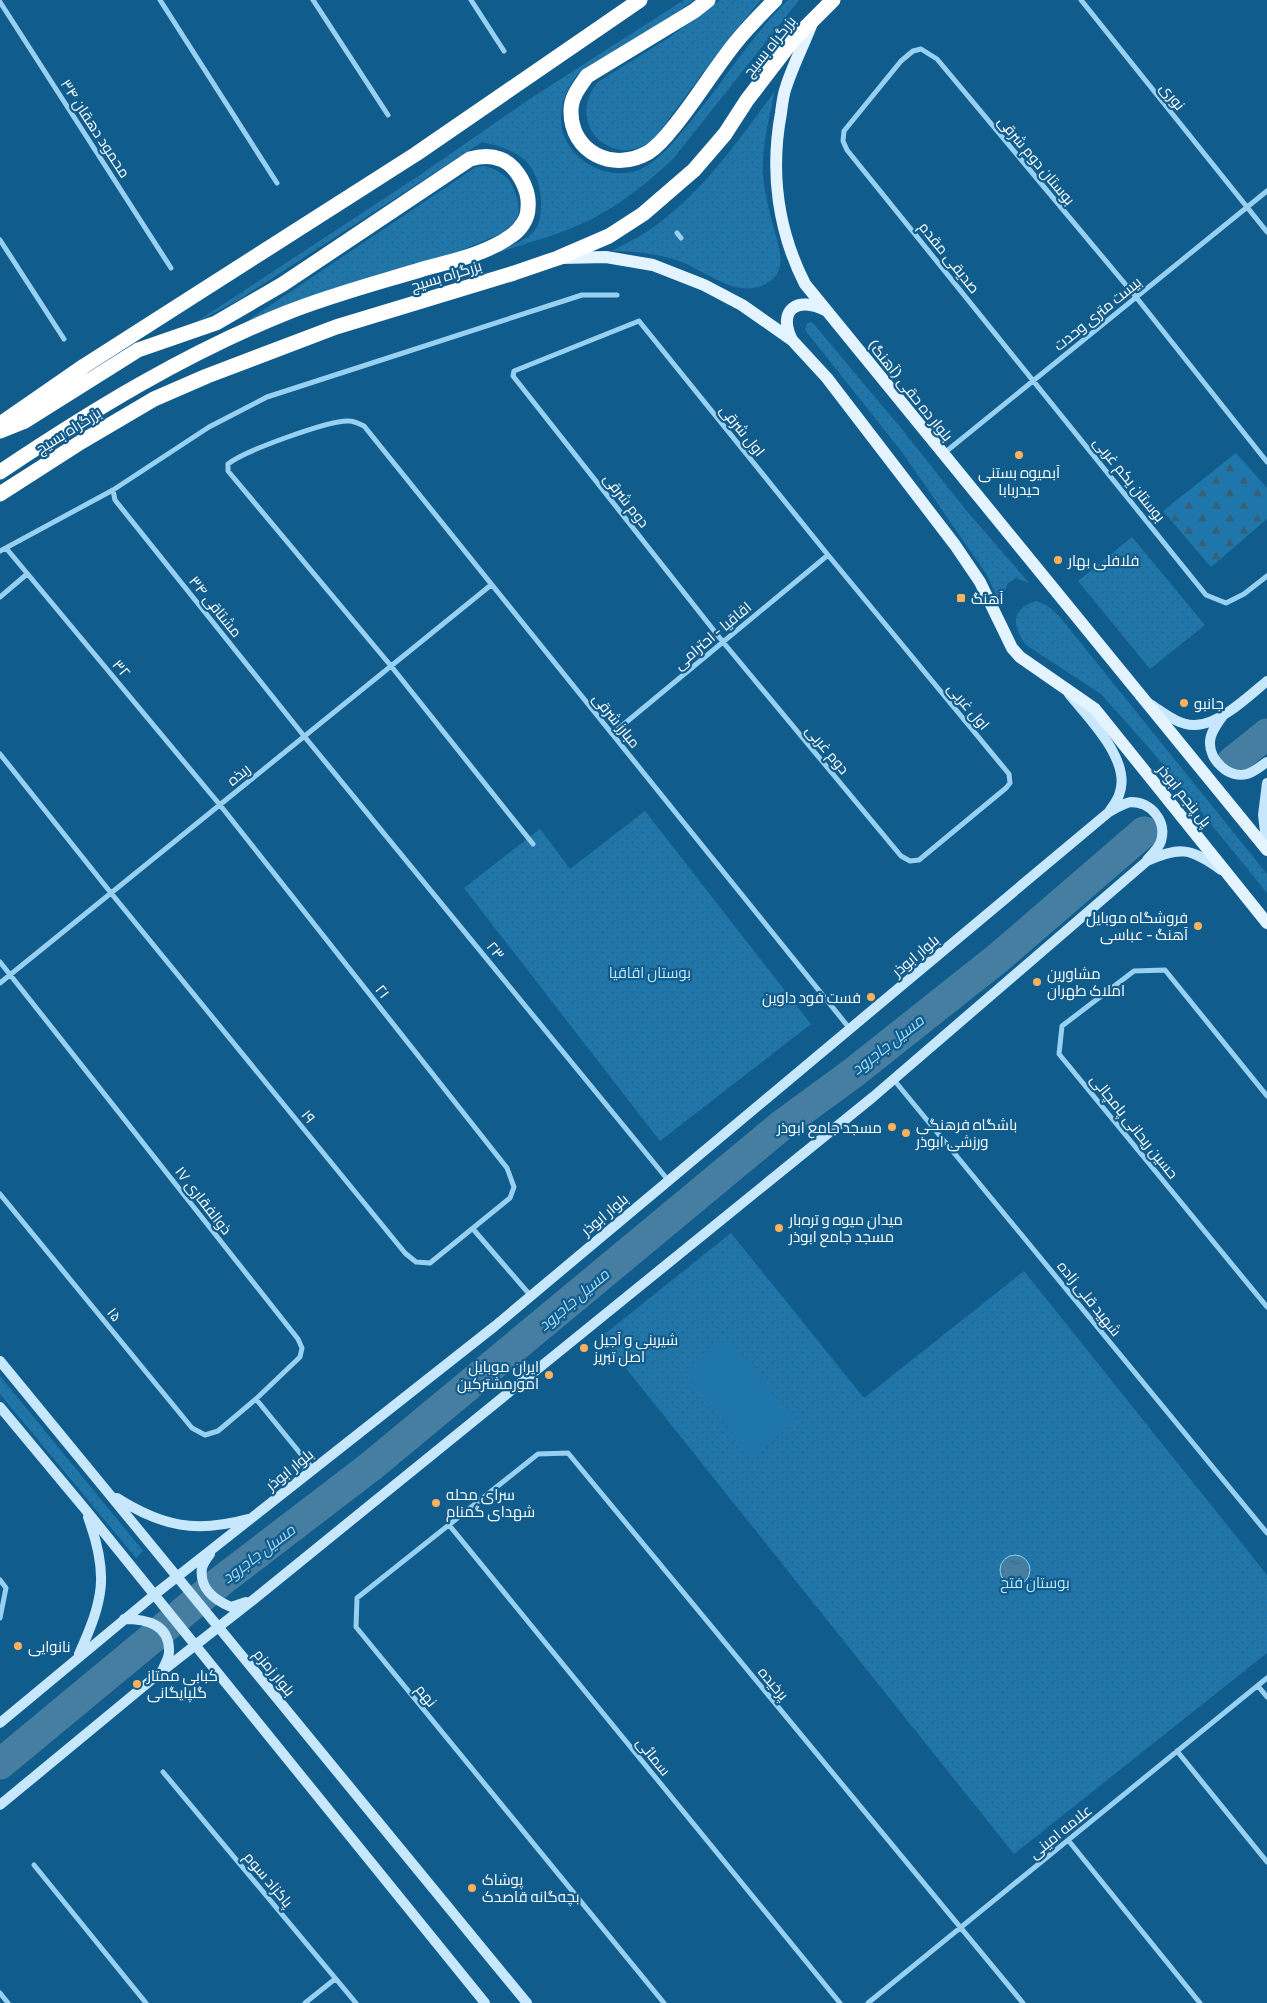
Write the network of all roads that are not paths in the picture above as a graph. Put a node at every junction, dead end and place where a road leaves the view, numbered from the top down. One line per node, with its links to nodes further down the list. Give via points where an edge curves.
1 (160, 0): 14 (street)
2 (314, 0): 12 (street)
3 (471, 0): 11 (street)
4 (640, 0): 30 (highway, via 416,154 84,366)
5 (708, 0): 6 (highway, via 587,76 575,92 571,109 578,139 589,152 610,160 626,159 657,146 692,104 736,41)
6 (775, 0)
7 (833, 0): 10 (highway, بزرگراه بسیج)
8 (1081, 0): 16 (street, نوری)
9 (0, 2): 22 (street, محمود دهقان ۳۴)
10 (814, 20): 21 (highway, بزرگراه بسیج, via 793,40 725,134 694,170 643,214 609,236); 25 (main road, بلوار ده حقی (آهنگ), via 786,88 776,153 776,189 796,267)
11 (504, 51)
12 (388, 115)
13 (847, 150): 24 (street, بوستان دوم شرقی, via 843,141 844,131 901,61 913,50 921,49 937,59); 29 (street, صدیقی مقدم)
14 (278, 182)
15 (1267, 191): 16 (street, بیست متری وحدت)
16 (1246, 208): 17 (street, نوری); 24 (street, بیست متری وحدت)
17 (1267, 232)
18 (677, 233): 19 (street)
19 (681, 238)
20 (0, 240): 27 (street)
21 (558, 258): 28 (main road, via 606,258 653,265 704,285 742,305); 36 (highway, بزرگراه بسیج, via 336,327 207,376 154,399)
22 (171, 268)
23 (617, 295): 35 (street, via 582,295 267,396 209,427)
24 (1136, 297): 29 (street, بیست متری وحدت); 33 (street, بوستان دوم شرقی)
25 (826, 311): 28 (main road, via 809,304 794,306 786,320); 32 (main road, بلوار ده حقی (آهنگ))
26 (639, 321): 39 (street, اول شرقی); 44 (street, دوم شرقی, via 513,373)
27 (64, 339)
28 (792, 340): 47 (main road, via 827,378 955,545 980,582 1012,648)
29 (1034, 380): 32 (street, بیست متری وحدت); 41 (street, بوستان یکم غربی, via 1206,595 1226,602 1244,594)
30 (0, 424)
31 (0, 431): 34 (highway, via 25,421 138,350 216,323 283,284 470,158 500,159 521,178 528,208 523,225 512,236 458,259 346,291 286,313 195,354 70,426)
32 (943, 454): 48 (main road, بلوار ده حقی (آهنگ))
33 (1267, 462)
34 (0, 472)
35 (113, 490): 37 (street); 52 (street, ۳۴ مشتاقی, via 115,500)
36 (0, 494)
37 (6, 548): 38 (street); 40 (street, ۳۲)
38 (0, 551)
39 (828, 555): 44 (street, اقاقیا - احترامی); 60 (street, اول غربی, via 1009,774 1010,783 1006,788)
40 (27, 574): 43 (street); 56 (street, ۳۲)
41 (1267, 576)
42 (491, 585): 45 (street, ربذه); 45 (street, مبارز شرقی, via 364,426 351,421 334,422 235,458 228,464 228,471); 51 (street, مبارز شرقی)
43 (0, 597)
44 (723, 642): 51 (street, اقاقیا - احترامی); 60 (street, دوم غربی, via 901,856 910,861)
45 (390, 666): 52 (street, ربذه); 58 (street)
46 (1267, 681): 49 (main road)
47 (1065, 689): 57 (main road, بلوار ابوذر, via 1116,754 1122,780 1120,795); 62 (main road, پل پنجم ابوذر, via 1095,709)
48 (1148, 702): 49 (main road, via 1172,718 1189,724); 50 (main road, بلوار ده حقی (آهنگ))
49 (1222, 717): 54 (main road, via 1209,741 1216,760 1225,770 1246,774)
50 (1168, 727): 59 (main road, پل پنجم ابوذر)
51 (612, 734): 68 (street, مبارز شرقی)
52 (304, 736): 56 (street, ربذه); 71 (street, ۲۳)
53 (0, 754): 63 (street, ۱۹)
54 (1267, 762)
55 (1267, 783): 59 (main road, via 1263,815)
56 (220, 805): 63 (street, ربذه); 73 (street, ۲۱, via 507,1168 514,1187)
57 (1109, 812): 61 (main road, via 1128,802 1142,803 1156,813 1164,828 1160,843); 68 (main road, بلوار ابوذر)
58 (533, 844)
59 (1267, 850)
60 (919, 860)
61 (1147, 861): 62 (main road, via 1181,850 1196,854); 69 (main road)
62 (1230, 877): 64 (main road)
63 (111, 893): 66 (street, ربذه); 74 (street, ۱۹, via 405,1253 416,1262 430,1263)
64 (1267, 923)
65 (0, 962): 66 (street)
66 (10, 975): 67 (street, ربذه); 78 (street, ذوالفقاری ۱۷, via 298,1338 302,1348 300,1357)
67 (0, 983)
68 (850, 1030): 71 (main road, بلوار ابوذر)
69 (894, 1079): 87 (street, شهید قلی زاده); 92 (main road)
70 (1267, 1096): 76 (street, حسین ریحانی پامچالی, via 1165,970 1134,971 1062,1026 1059,1054)
71 (668, 1180): 75 (main road, بلوار ابوذر)
72 (0, 1194): 80 (street, ۱۵, via 192,1428 205,1435)
73 (510, 1198): 74 (street, ۱۹)
74 (473, 1229): 75 (street)
75 (530, 1295): 82 (main road, بلوار ابوذر)
76 (1267, 1307)
77 (0, 1361): 83 (main road, بلوار زمزم)
78 (256, 1399): 80 (street, ذوالفقاری ۱۷); 82 (street)
79 (0, 1407): 84 (main road)
80 (218, 1431)
81 (568, 1453): 86 (street, نهم, via 538,1454); 109 (street, پرخیده)
82 (314, 1469): 85 (main road, بلوار ابوذر)
83 (108, 1493): 85 (main road, via 140,1513 181,1525 225,1525); 89 (main road, بلوار زمزم)
84 (85, 1509): 91 (main road); 97 (main road, via 100,1556 101,1574 99,1604)
85 (251, 1518): 88 (main road, بلوار ابوذر)
86 (449, 1525): 118 (street, نهم, via 357,1598 356,1628); 119 (street, سمائی)
87 (1267, 1534)
88 (213, 1549): 89 (main road, بلوار ابوذر); 92 (main road, via 202,1568 204,1585 216,1600 231,1607)
89 (178, 1577): 91 (main road, بلوار ابوذر); 95 (main road, بلوار زمزم)
90 (0, 1580): 93 (street, via 6,1588)
91 (154, 1595): 94 (main road, بلوار ابوذر); 96 (main road)
92 (253, 1600): 95 (main road)
93 (0, 1618)
94 (124, 1619): 97 (main road, بلوار ابوذر); 98 (main road, via 143,1619 157,1625 167,1637 169,1653)
95 (219, 1627): 96 (main road); 117 (main road, بلوار زمزم)
96 (195, 1646): 98 (main road); 116 (main road)
97 (77, 1658): 102 (main road, بلوار ابوذر)
98 (161, 1672): 105 (main road)
99 (1267, 1678): 100 (street, علامه امینی)
100 (1258, 1686): 101 (street); 103 (street, علامه امینی)
101 (1267, 1697)
102 (0, 1723)
103 (1177, 1752): 106 (street, علامه امینی); 107 (street)
104 (163, 1772): 110 (street, پاکزاد سوم)
105 (0, 1805)
106 (1068, 1840): 109 (street, علامه امینی); 122 (street)
107 (1267, 1862)
108 (34, 1865): 113 (street)
109 (960, 1928): 120 (street, علامه امینی); 121 (street, پرخیده)
110 (335, 1979): 114 (street); 115 (street, پاکزاد سوم)
111 (0, 1994): 112 (street)
112 (8, 2003)
113 (146, 2003)
114 (305, 2003)
115 (356, 2003)
116 (485, 2003)
117 (527, 2003)
118 (664, 2003)
119 (840, 2003)
120 (868, 2003)
121 (1023, 2003)
122 (1200, 2003)

